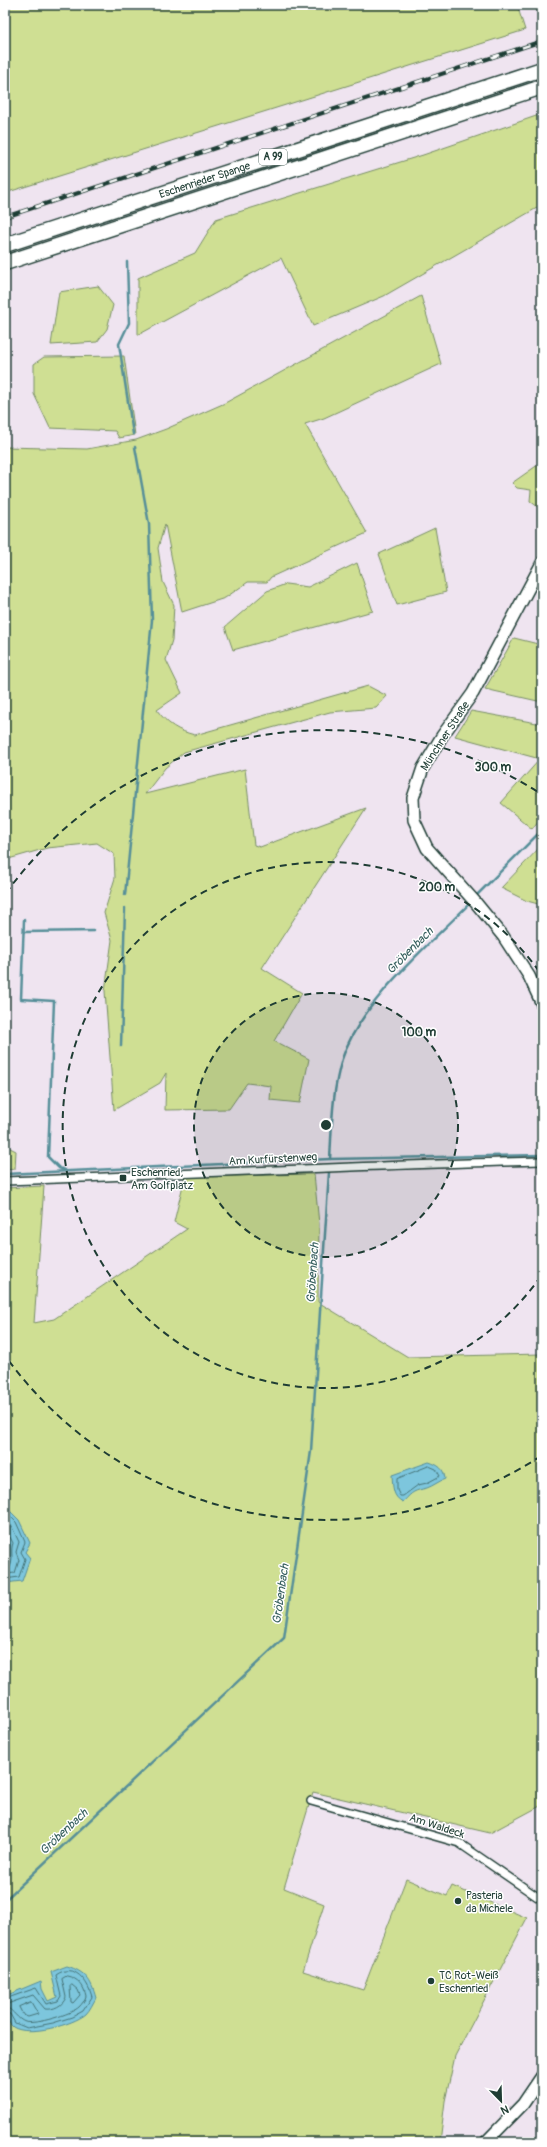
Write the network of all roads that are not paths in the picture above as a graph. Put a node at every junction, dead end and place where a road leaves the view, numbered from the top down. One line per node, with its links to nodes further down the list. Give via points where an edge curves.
1 (542, 70): 3 (highway, Eschenrieder Spange / A 99)
2 (542, 87): 4 (highway, Eschenrieder Spange / A 99)
3 (5, 245)
4 (5, 263)
5 (542, 563): 6 (street, Münchner Straße, via 473,694 423,768 413,798 414,820 427,848 503,936)
6 (542, 1004)
7 (542, 1161): 8 (street, Am Kurfürstenweg, via 341,1166)
8 (5, 1181)
9 (311, 1802): 10 (street, Am Waldeck, via 459,1843)
10 (542, 1900)
11 (542, 2076): 12 (street, via 523,2104)
12 (486, 2142)

